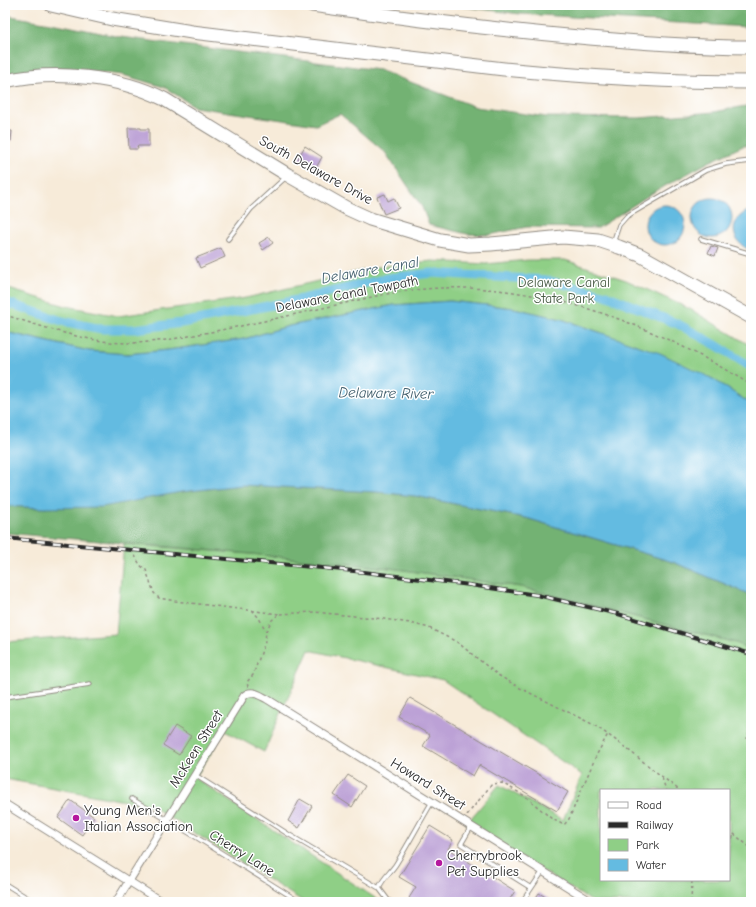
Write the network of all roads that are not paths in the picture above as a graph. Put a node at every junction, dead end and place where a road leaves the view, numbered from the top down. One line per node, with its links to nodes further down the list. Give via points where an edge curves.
1 (51, 5): 5 (highway, via 112,20 150,26 488,68 676,81)
2 (312, 5): 3 (highway, via 521,32 616,41)
3 (751, 47)
4 (5, 81): 7 (highway, South Delaware Drive, via 37,77 72,77 113,82 146,91 176,106)
5 (751, 82)
6 (751, 161): 10 (lane, via 706,170 627,216 619,225)
7 (288, 175): 8 (lane, via 251,209); 10 (highway, South Delaware Drive, via 356,213 452,243 480,245 569,237)
8 (228, 239)
9 (701, 239): 11 (lane)
10 (612, 244): 12 (highway, South Delaware Drive, via 659,265)
11 (751, 254)
12 (751, 317)
13 (90, 684): 15 (lane)
14 (250, 692): 16 (street, McKeen Street, via 244,696); 18 (street, Howard Street, via 267,699)
15 (5, 697)
16 (195, 775): 20 (street, McKeen Street); 25 (lane)
17 (132, 799): 20 (lane, Cherry Lane)
18 (432, 802): 21 (street, Howard Street); 25 (lane, via 391,873)
19 (5, 804): 23 (street)
20 (167, 820): 23 (street, McKeen Street); 30 (lane, Cherry Lane)
21 (472, 827): 22 (street, Howard Street); 26 (lane, via 461,844)
22 (543, 871): 26 (lane); 33 (street, Howard Street)
23 (129, 881): 28 (street, McKeen Street); 29 (street)
24 (5, 884): 27 (lane)
25 (378, 888): 31 (lane)
26 (531, 888): 32 (lane)
27 (34, 902)
28 (116, 902)
29 (162, 902)
30 (300, 902)
31 (391, 902)
32 (522, 902)
33 (592, 902)

